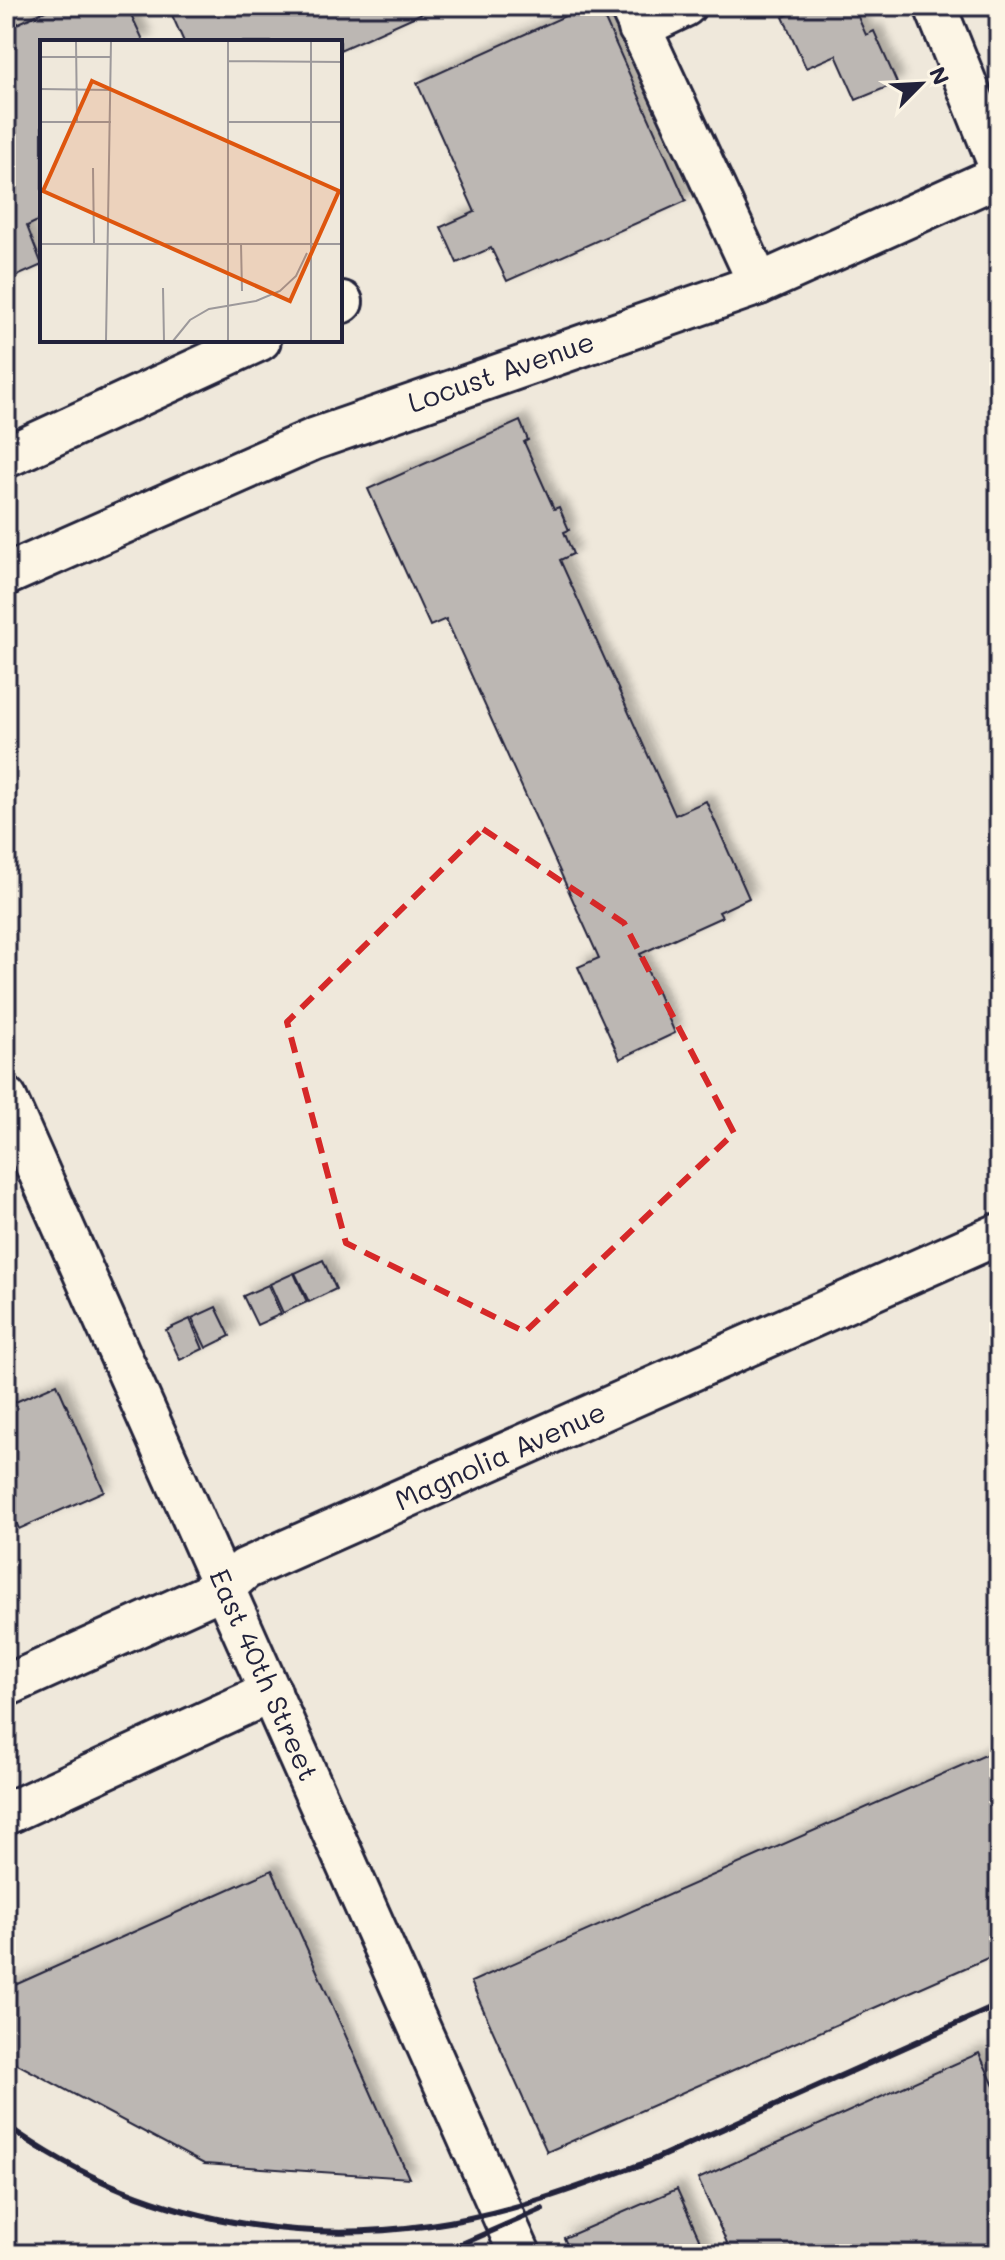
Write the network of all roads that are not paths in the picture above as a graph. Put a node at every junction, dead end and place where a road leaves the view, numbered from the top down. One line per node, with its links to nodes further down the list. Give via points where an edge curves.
1 (685, 6): 3 (street)
2 (935, 6): 4 (street)
3 (635, 17): 6 (street)
4 (999, 165)
5 (999, 176): 6 (street, Locust Avenue)
6 (759, 284): 9 (street, Locust Avenue, via 314,439)
7 (256, 342): 8 (street)
8 (6, 457)
9 (6, 575)
10 (6, 1098): 12 (street, East 40th Street)
11 (999, 1234): 12 (street, Magnolia Avenue, via 245,1569)
12 (225, 1587): 13 (street, Magnolia Avenue); 14 (street, East 40th Street)
13 (6, 1686)
14 (271, 1692): 15 (street); 16 (street, East 40th Street)
15 (6, 1814)
16 (520, 2254)

